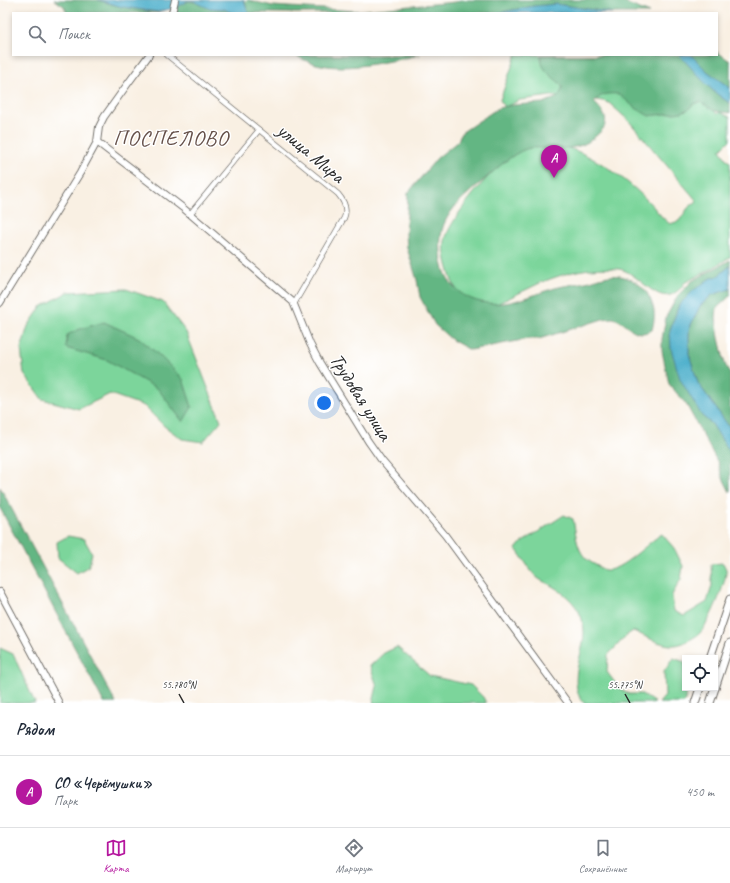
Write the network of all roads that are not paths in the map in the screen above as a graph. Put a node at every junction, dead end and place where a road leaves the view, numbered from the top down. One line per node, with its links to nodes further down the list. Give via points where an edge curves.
1 (174, 0): 2 (street)
2 (172, 12)
3 (148, 56): 6 (street, via 104,117 97,132)
4 (168, 56): 5 (street, улица Мира)
5 (259, 130): 7 (street); 9 (street, улица Мира, via 338,194 346,208 344,218)
6 (97, 142): 7 (street, Трудовая улица); 8 (street)
7 (190, 214): 9 (street, Трудовая улица)
8 (0, 303)
9 (294, 304): 18 (street, Трудовая улица, via 318,359 368,441 445,535)
10 (0, 592): 17 (street)
11 (730, 599): 13 (main road)
12 (730, 643): 14 (main road)
13 (711, 655)
14 (718, 679)
15 (699, 691): 19 (main road)
16 (714, 691): 20 (main road)
17 (59, 703)
18 (568, 703)
19 (696, 703)
20 (710, 703)

